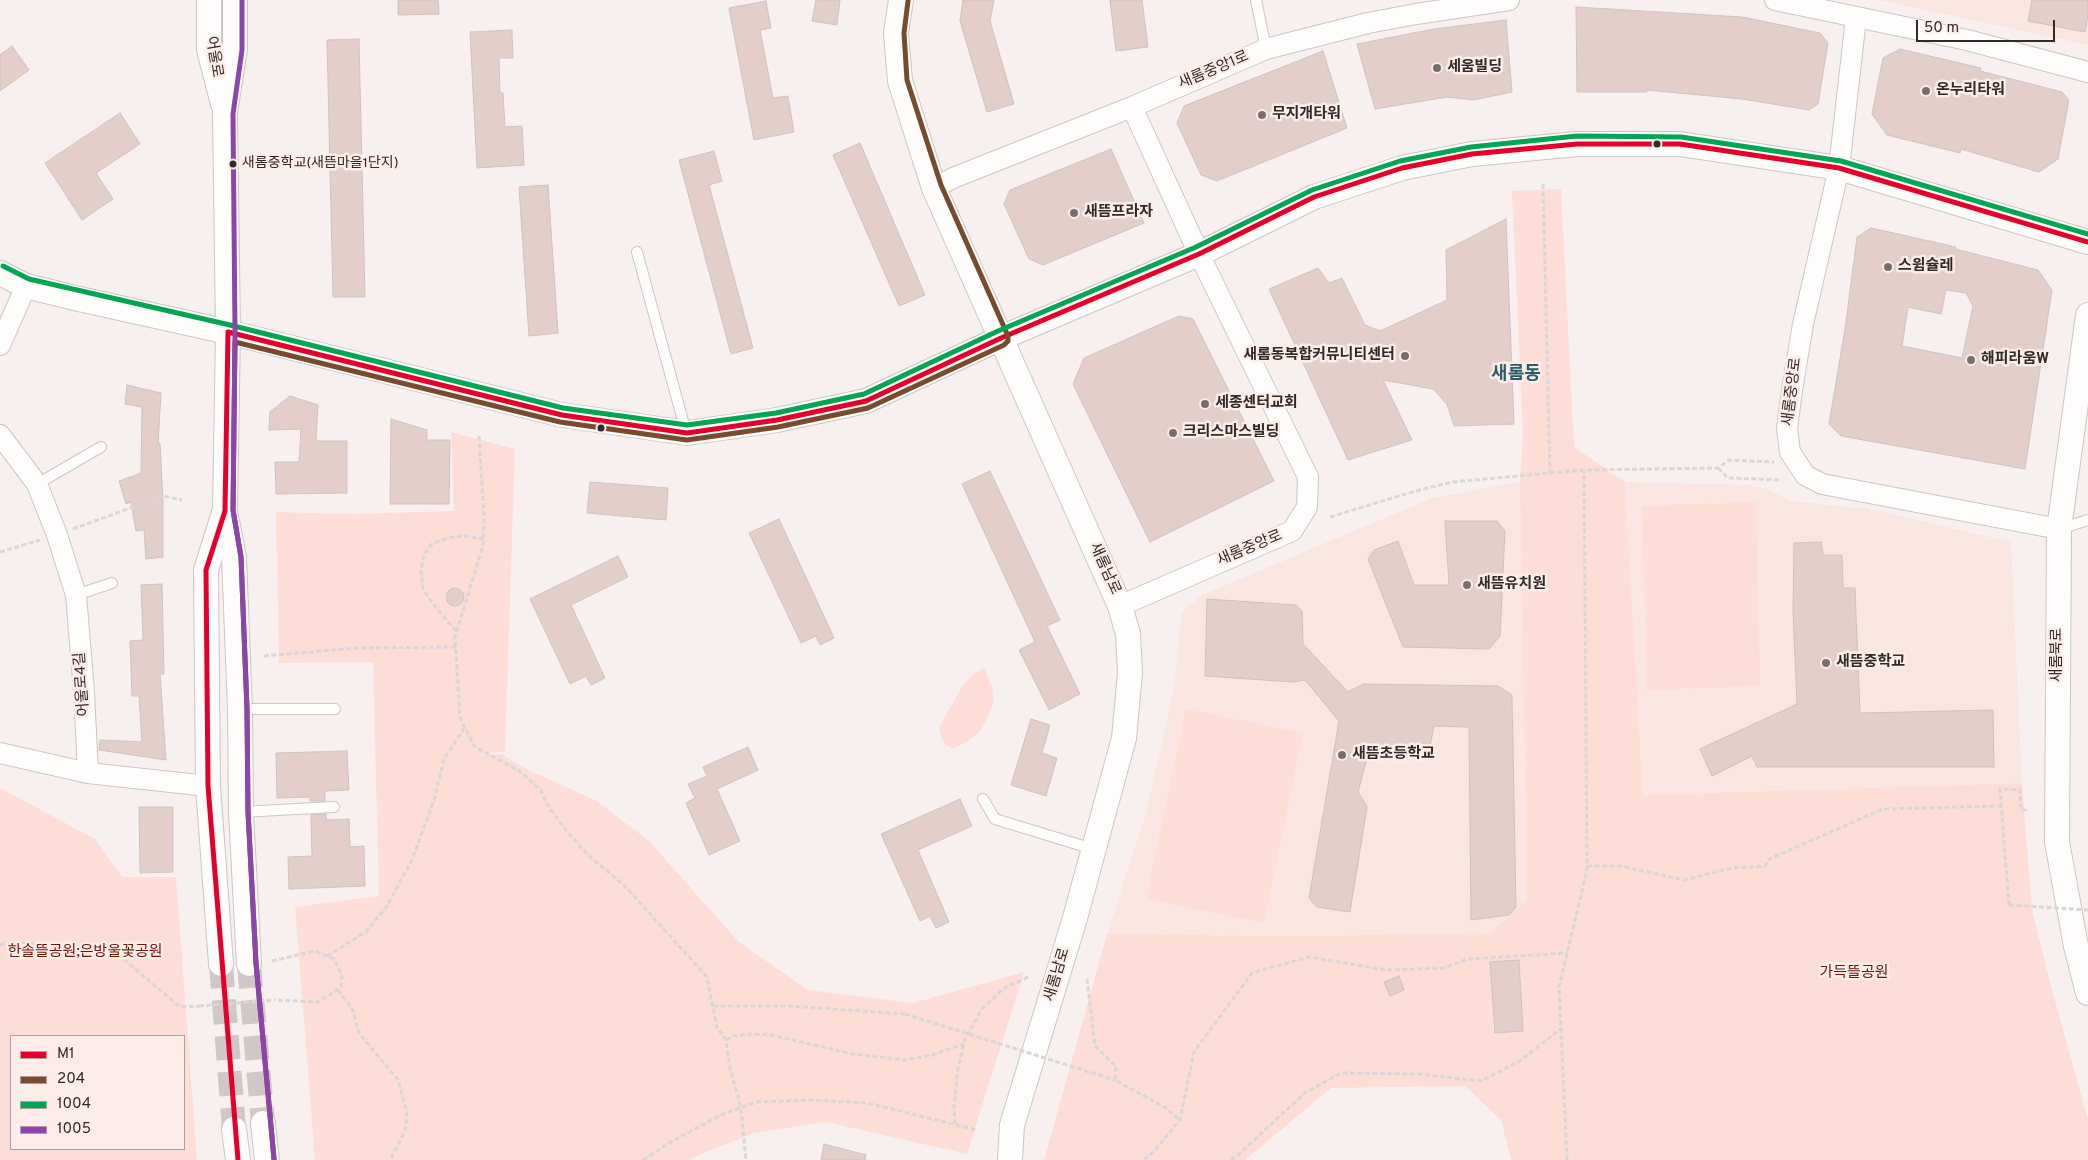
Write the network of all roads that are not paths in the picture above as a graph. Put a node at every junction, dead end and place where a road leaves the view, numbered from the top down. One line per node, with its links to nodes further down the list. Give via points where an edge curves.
1 (209, 0): 11 (street, 어울로, via 209,50)
2 (235, 0): 11 (street, 어울로, via 235,49)
3 (901, 0): 13 (street, 새롬남로, via 896,33 900,80)
4 (1256, 0): 8 (lane)
5 (1509, 0): 8 (street, 새롬중앙1로, via 1368,23)
6 (1775, 0): 7 (street)
7 (1856, 18): 9 (street, via 1967,40); 12 (street, 새롬중앙로)
8 (1266, 49): 10 (street, 새롬중앙1로)
9 (2088, 72)
10 (1132, 107): 13 (street, 새롬중앙1로); 16 (street, 새롬중앙로)
11 (225, 113): 20 (street, 어울로)
12 (1839, 168): 14 (street); 16 (street, via 1680,144 1577,144 1472,154 1402,168 1314,197); 29 (street, 새롬중앙로, via 1793,381 1787,429 1790,452 1805,475 1822,484)
13 (934, 188): 21 (street, 새롬남로)
14 (2088, 242)
15 (637, 252): 23 (lane)
16 (1199, 254): 21 (street); 32 (street, 새롬중앙로, via 1308,477 1307,506 1292,531)
17 (0, 274): 18 (street)
18 (26, 286): 20 (street); 22 (street)
19 (2088, 315): 29 (street, 새롬북로)
20 (228, 332): 23 (street, via 562,415); 27 (street, 어울로)
21 (1001, 338): 23 (street, via 866,401 777,420); 32 (street, 새롬남로)
22 (0, 345)
23 (686, 433)
24 (0, 435): 26 (street, 어울로4길)
25 (101, 447): 26 (lane)
26 (37, 484): 31 (street, 어울로4길)
27 (225, 511): 33 (street, 어울로, via 234,557); 37 (street, 어울로, via 206,570)
28 (2088, 520): 29 (lane)
29 (2059, 529): 44 (street, 새롬북로, via 2057,842)
30 (112, 583): 31 (lane)
31 (76, 595): 36 (street, 어울로4길)
32 (1120, 606): 41 (street, 새롬남로, via 1128,634 1130,672 1124,738)
33 (240, 709): 34 (lane); 40 (street, 어울로)
34 (335, 709)
35 (0, 753): 36 (street)
36 (88, 773): 37 (street)
37 (208, 786): 42 (street, 어울로)
38 (983, 799): 41 (lane, via 995,819)
39 (334, 807): 40 (lane)
40 (241, 812): 43 (street, 어울로)
41 (1094, 850): 49 (street, 새롬남로, via 1012,1125)
42 (221, 964)
43 (249, 964)
44 (2088, 993)
45 (263, 1123): 48 (street)
46 (234, 1129): 47 (street)
47 (238, 1160)
48 (267, 1160)
49 (1010, 1160)

